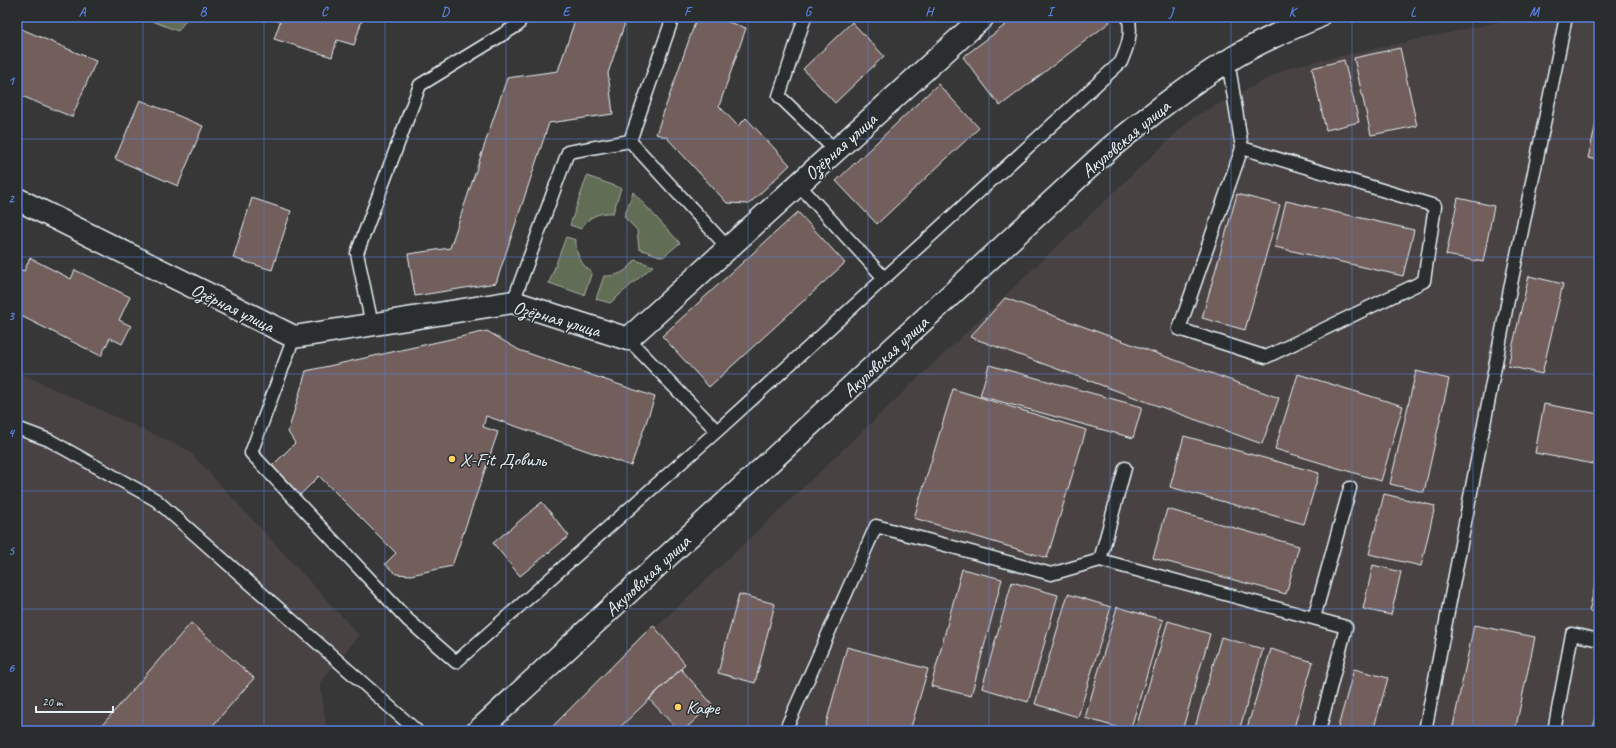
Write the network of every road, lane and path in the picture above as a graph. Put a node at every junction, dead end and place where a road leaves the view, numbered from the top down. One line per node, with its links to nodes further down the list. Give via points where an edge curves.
1 (521, 17): 17 (lane, via 518,25 420,85 357,253)
2 (673, 17): 9 (lane)
3 (805, 17): 11 (lane, via 779,96)
4 (983, 17): 11 (street, Озёрная улица)
5 (1128, 17): 15 (lane, via 1129,43 1121,62)
6 (1318, 17): 8 (street, Акуловская улица)
7 (1566, 17): 31 (lane, via 1511,284)
8 (1228, 60): 10 (lane); 28 (street, Акуловская улица, via 1172,99 1110,148)
9 (630, 142): 14 (lane); 16 (lane, via 568,152)
10 (1242, 148): 10 (lane, via 1179,328 1266,357 1424,281 1436,206)
11 (835, 150): 12 (street, Озёрная улица)
12 (798, 184): 14 (street, Озёрная улица); 15 (lane)
13 (17, 199): 18 (street, Озёрная улица)
14 (728, 248): 19 (street, Озёрная улица)
15 (884, 278): 21 (lane)
16 (514, 302): 17 (street, Озёрная улица); 19 (street, Озёрная улица)
17 (372, 325): 18 (street, Озёрная улица)
18 (294, 337): 21 (lane, via 251,453 408,620 456,662)
19 (628, 339): 21 (lane)
20 (17, 428): 27 (lane, via 49,440 156,500)
21 (717, 431)
22 (1125, 468): 24 (lane)
23 (1350, 488): 25 (lane)
24 (1100, 560): 25 (lane); 29 (lane, via 1051,574 876,526)
25 (1314, 618): 30 (lane, via 1346,627)
26 (1599, 640): 32 (lane, via 1572,634)
27 (417, 731)
28 (478, 731)
29 (785, 731)
30 (1319, 731)
31 (1425, 731)
32 (1554, 731)

